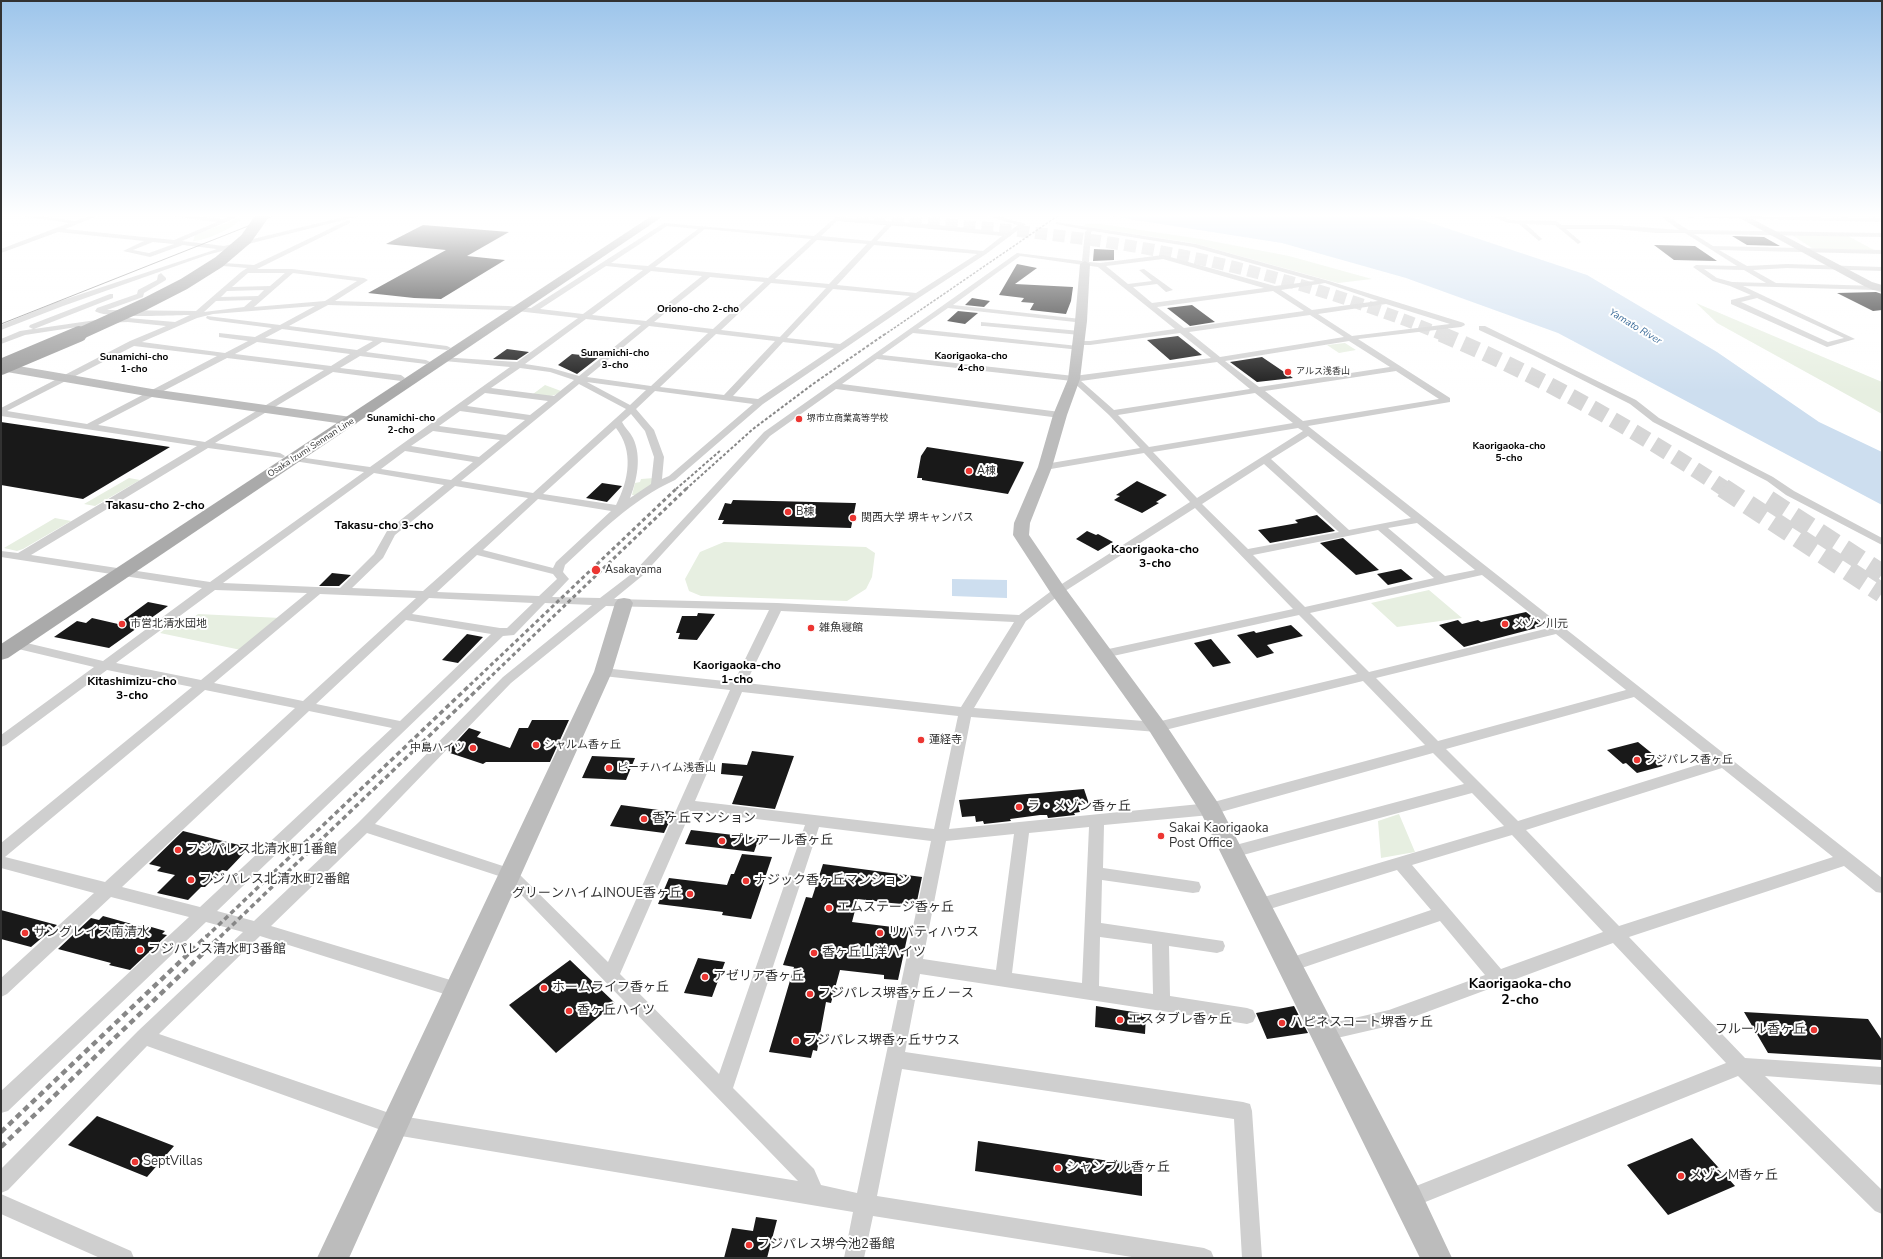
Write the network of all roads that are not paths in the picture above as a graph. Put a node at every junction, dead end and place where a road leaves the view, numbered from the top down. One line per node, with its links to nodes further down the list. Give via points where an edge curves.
1 (147, 274): 44 (street)
2 (189, 274): 85 (highway, via 124,308)
3 (199, 274): 85 (highway, bridge, via 108,322)
4 (243, 274): 34 (street)
5 (289, 274): 32 (street)
6 (314, 274): 43 (street, via 364,280)
7 (564, 274): 48 (main road, Osaka Izumi Sennan Line)
8 (572, 274): 48 (main road, Osaka Izumi Sennan Line)
9 (589, 274): 50 (street)
10 (643, 274): 55 (street)
11 (709, 274): 25 (street); 58 (street)
12 (776, 274): 25 (street)
13 (843, 274): 30 (street)
14 (951, 274): 37 (street)
15 (991, 274): 46 (street)
16 (1084, 274): 57 (street)
17 (1111, 274): 31 (street)
18 (1147, 274): 26 (street)
19 (1222, 274): 33 (street)
20 (1297, 274): 27 (street)
21 (1706, 274): 28 (street, via 1715,280)
22 (1754, 274): 29 (street)
23 (1850, 274): 35 (street)
24 (161, 275): 52 (street, via 160,279 164,279 140,295)
25 (769, 280): 30 (street); 66 (street)
26 (1157, 282): 31 (street); 36 (street)
27 (1327, 282): 33 (street); 42 (street)
28 (1732, 284): 29 (street); 39 (street)
29 (1775, 285): 35 (street)
30 (831, 286): 37 (street); 71 (street)
31 (1127, 286): 45 (street)
32 (271, 288): 34 (street); 40 (street)
33 (1273, 288): 45 (street); 53 (street)
34 (224, 289): 41 (street)
35 (1880, 289)
36 (1169, 290)
37 (917, 295): 77 (street)
38 (110, 296): 47 (street)
39 (1757, 296): 39 (street, via 1782,307 1851,338 1828,345 1734,302)
40 (259, 298): 41 (street); 49 (street)
41 (212, 299): 54 (street)
42 (1390, 302): 53 (street); 70 (street, via 1461,325)
43 (327, 303): 48 (street); 49 (street); 60 (street)
44 (60, 304): 47 (street); 61 (street)
45 (1152, 305): 64 (street)
46 (945, 306): 57 (street); 65 (street)
47 (81, 308): 52 (street); 67 (street)
48 (514, 308): 50 (street); 79 (main road, Osaka Izumi Sennan Line)
49 (245, 310): 54 (street)
50 (534, 310): 55 (street)
51 (150, 312): 52 (street); 54 (street); 56 (street)
52 (94, 313): 63 (street)
53 (1313, 313): 64 (street); 70 (street)
54 (196, 314): 59 (street); 60 (street)
55 (586, 316): 58 (street); 84 (street)
56 (128, 320): 59 (street); 63 (street)
57 (1081, 321): 74 (street)
58 (648, 323): 66 (street); 90 (street)
59 (175, 324): 76 (street)
60 (279, 327): 72 (street); 73 (street)
61 (1, 328)
62 (1482, 328): 130 (street, via 1633,402 1656,420 1770,479 1790,493)
63 (53, 329): 67 (street)
64 (1182, 330): 74 (street, via 1090,343); 82 (street)
65 (911, 331): 69 (street); 81 (street)
66 (714, 332): 71 (street); 93 (street)
67 (23, 333): 75 (street)
68 (222, 335): 72 (street)
69 (981, 338): 74 (street); 74 (street, via 986,324)
70 (1351, 338): 82 (street); 86 (street)
71 (780, 339): 77 (street); 97 (street)
72 (254, 340): 78 (street); 80 (street)
73 (380, 340): 78 (street); 79 (street)
74 (1079, 341): 91 (street)
75 (1, 342)
76 (133, 343): 80 (street); 89 (street)
77 (841, 346): 99 (street)
78 (358, 353): 83 (street); 87 (street)
79 (446, 353): 83 (main road, Osaka Izumi Sennan Line); 84 (street); 107 (main road, Osaka Izumi Sennan Line)
80 (225, 355): 87 (street); 96 (street)
81 (876, 357): 91 (street); 92 (street)
82 (1220, 359): 91 (street); 95 (street)
83 (426, 362): 88 (main road, Osaka Izumi Sennan Line)
84 (519, 365): 90 (street, via 551,370); 94 (street)
85 (1, 366): 89 (street)
86 (1397, 368): 95 (street); 111 (street, via 1446,400)
87 (330, 369): 88 (street); 102 (street)
88 (401, 378): 107 (main road, Osaka Izumi Sennan Line)
89 (63, 379): 96 (street); 103 (street)
90 (580, 379): 93 (street); 98 (street); 101 (street, via 582,383)
91 (1074, 379): 104 (street); 105 (street)
92 (835, 386): 105 (street); 145 (street, via 767,434 638,574)
93 (653, 387): 97 (street); 101 (street)
94 (484, 390): 98 (street); 100 (street)
95 (1259, 391): 104 (street); 111 (street)
96 (152, 393): 102 (street); 109 (street)
97 (726, 398): 99 (street)
98 (556, 399): 106 (street)
99 (760, 402): 123 (street, via 672,478)
100 (459, 408): 106 (street); 110 (street)
101 (630, 408): 108 (street); 123 (street, via 649,430 659,456)
102 (264, 409): 107 (street); 113 (street)
103 (1, 412): 109 (street)
104 (1112, 413): 115 (street)
105 (1060, 415): 120 (street)
106 (532, 418): 112 (street)
107 (344, 420): 116 (main road, Osaka Izumi Sennan Line); 117 (main road, Osaka Izumi Sennan Line)
108 (617, 422): 124 (street); 126 (street, via 629,440 632,458 632,475 627,494)
109 (89, 426): 113 (street)
110 (432, 428): 112 (street); 114 (street)
111 (1306, 428): 115 (street); 118 (street); 127 (street)
112 (508, 438): 119 (street)
113 (203, 446): 116 (street); 134 (street)
114 (403, 448): 119 (street); 121 (street)
115 (1147, 450): 120 (street); 125 (street)
116 (280, 456): 135 (main road, Osaka Izumi Sennan Line)
117 (294, 458): 121 (street); 135 (main road, Osaka Izumi Sennan Line)
118 (1265, 459): 125 (street); 129 (street)
119 (481, 460): 122 (street)
120 (1045, 467): 142 (street, via 1022,523 1021,535)
121 (372, 470): 122 (street); 139 (street)
122 (453, 484): 124 (street); 141 (street, via 391,533 379,556)
123 (656, 485): 126 (street)
124 (535, 496): 126 (street); 131 (street)
125 (1196, 503): 132 (street); 142 (street)
126 (619, 509): 137 (street, via 560,564)
127 (1420, 519): 128 (street); 136 (street)
128 (1380, 527): 129 (street); 138 (street)
129 (1347, 533): 132 (street)
130 (1882, 542)
131 (475, 551): 137 (street); 143 (street)
132 (1246, 553): 148 (street)
133 (1, 554): 134 (street)
134 (20, 556): 135 (street)
135 (114, 570): 139 (street); 153 (main road, Osaka Izumi Sennan Line)
136 (1484, 571): 138 (street); 151 (street)
137 (557, 572): 144 (street, via 563,579)
138 (1443, 580): 148 (street)
139 (212, 586): 140 (street); 155 (street)
140 (317, 591): 141 (street); 158 (street)
141 (343, 591): 143 (street)
142 (1058, 591): 150 (street); 154 (street)
143 (428, 595): 144 (street); 149 (street)
144 (540, 600): 145 (street); 152 (street, via 510,632)
145 (604, 602): 146 (street); 173 (street, via 507,680)
146 (624, 603): 147 (street); 156 (street)
147 (777, 607): 150 (street); 159 (street)
148 (1302, 611): 154 (street); 157 (street)
149 (403, 616): 152 (street); 161 (street)
150 (1022, 619): 162 (street)
151 (1558, 630): 157 (street); 160 (street)
152 (500, 632): 163 (street)
153 (5, 645): 155 (street)
154 (1104, 654): 164 (street)
155 (104, 665): 158 (street); 165 (street)
156 (603, 672): 159 (street); 183 (street)
157 (1365, 676): 164 (street); 166 (street)
158 (205, 684): 161 (street); 177 (street)
159 (738, 687): 162 (street); 169 (street)
160 (1635, 692): 166 (street); 167 (street)
161 (307, 706): 163 (street); 186 (street)
162 (965, 712): 164 (street); 176 (street)
163 (403, 726): 189 (street)
164 (1157, 727): 170 (street)
165 (1, 742)
166 (1435, 747): 168 (street); 170 (street)
167 (1724, 762): 175 (street); 179 (street)
168 (1474, 787): 175 (street); 178 (street)
169 (686, 805): 172 (street); 197 (street)
170 (1210, 809): 171 (street); 178 (street)
171 (1097, 820): 174 (street); 182 (street)
172 (814, 821): 176 (street); 210 (street)
173 (364, 826): 183 (street); 190 (street)
174 (1022, 828): 176 (street); 199 (street)
175 (1515, 828): 181 (street); 192 (street)
176 (940, 836): 195 (street)
177 (1, 852)
178 (1232, 852): 187 (street)
179 (1846, 859): 185 (street); 192 (street)
180 (1, 862): 186 (street)
181 (1400, 862): 187 (street); 188 (street)
182 (1095, 873): 184 (street); 191 (street)
183 (510, 874): 197 (street); 201 (street)
184 (1193, 887)
185 (1882, 888)
186 (108, 890): 189 (street); 200 (street)
187 (1260, 905): 196 (street)
188 (1444, 913): 196 (street); 198 (street)
189 (202, 915): 190 (street); 211 (street)
190 (256, 928): 201 (street); 206 (street)
191 (1093, 929): 193 (street); 202 (street)
192 (1617, 934): 198 (street); 208 (street)
193 (1160, 938): 194 (street); 203 (street)
194 (1217, 946)
195 (913, 965): 199 (street); 207 (street)
196 (1290, 965): 205 (street)
197 (611, 975): 210 (street)
198 (1497, 977): 205 (street, via 1389,1018)
199 (1003, 978): 202 (street)
200 (1, 989)
201 (457, 990): 212 (street)
202 (1090, 992): 203 (street)
203 (1162, 1003): 204 (street)
204 (1247, 1016)
205 (1324, 1033): 215 (street)
206 (144, 1037): 212 (street); 213 (street)
207 (894, 1059): 217 (street); 223 (street, via 1243,1111)
208 (1741, 1066): 209 (street); 215 (street); 218 (street)
209 (1882, 1076)
210 (723, 1090): 214 (street, via 807,1176)
211 (1, 1104)
212 (396, 1125): 214 (street); 220 (street)
213 (1, 1183)
214 (814, 1194): 217 (street)
215 (1408, 1199): 224 (street)
216 (1, 1204): 219 (street)
217 (864, 1204): 221 (street); 222 (street)
218 (1882, 1204)
219 (124, 1258)
220 (333, 1258)
221 (854, 1258)
222 (1204, 1258)
223 (1252, 1258)
224 (1436, 1258)

